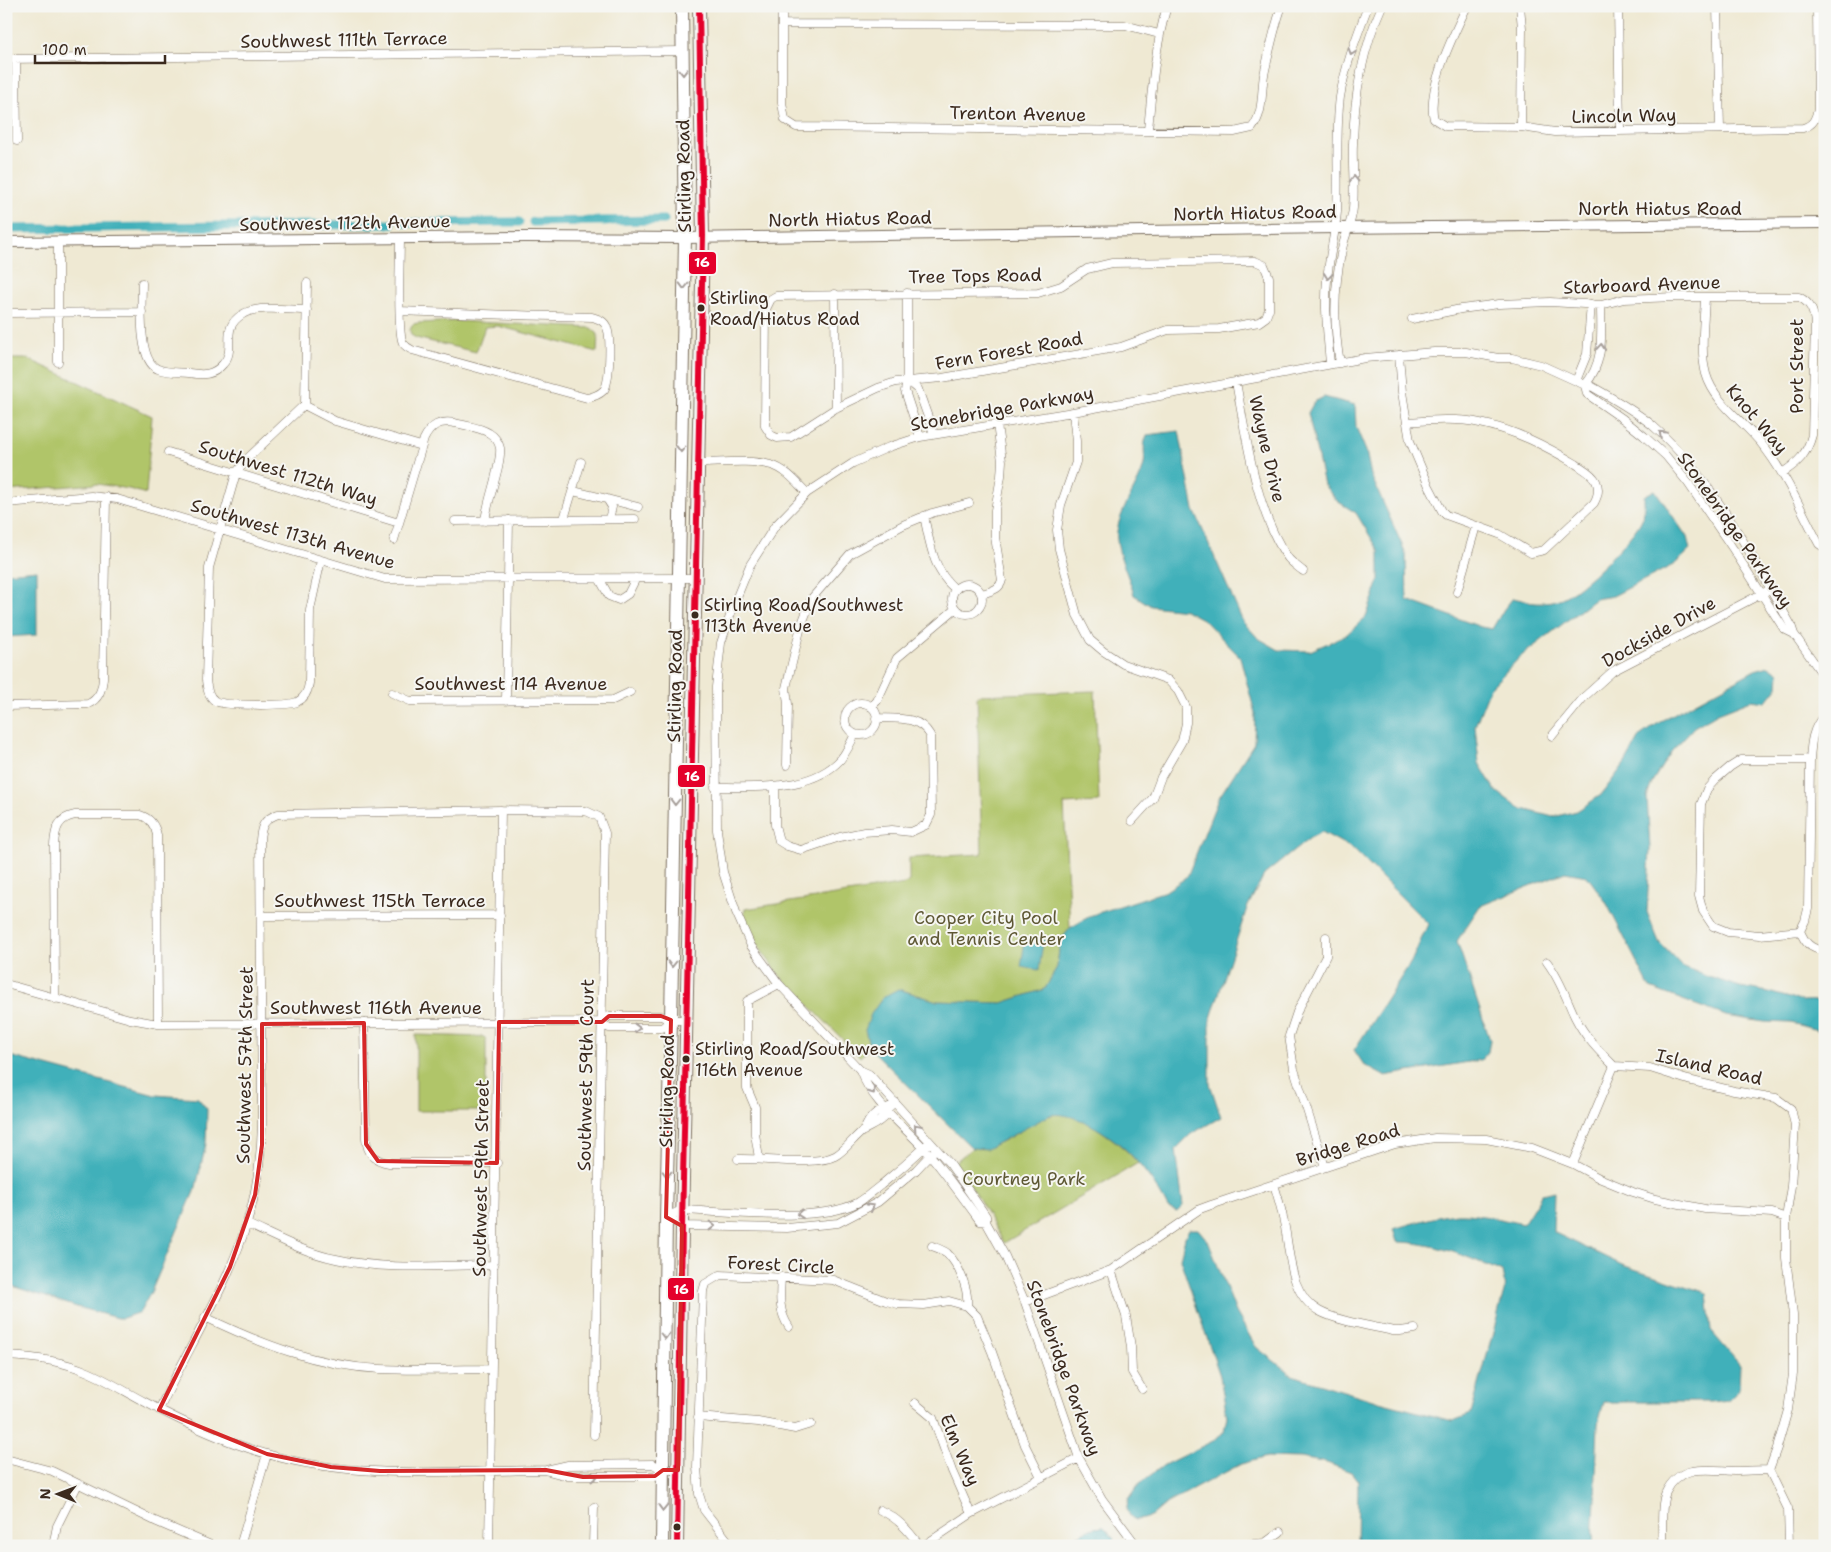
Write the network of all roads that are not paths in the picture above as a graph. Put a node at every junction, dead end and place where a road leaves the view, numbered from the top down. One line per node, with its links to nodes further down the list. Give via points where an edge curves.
1 (682, 6): 15 (main road, Stirling Road)
2 (699, 6): 28 (main road, Stirling Road)
3 (782, 6): 13 (street)
4 (1167, 6): 14 (street)
5 (1282, 6): 21 (street, Trenton Avenue, via 1264,77 1259,117 1252,128 1234,132)
6 (1368, 6): 18 (street, one-way to 18, via 1344,77)
7 (1382, 6): 19 (street, via 1366,55)
8 (1467, 6): 20 (street, Lincoln Way, via 1442,62 1432,102 1434,119 1445,126)
9 (1520, 6): 20 (street)
10 (1618, 6): 22 (street)
11 (1717, 6): 23 (street)
12 (1817, 6): 23 (street, Lincoln Way, via 1818,110 1814,121 1803,128)
13 (782, 24): 14 (street, via 1125,25); 21 (street, Trenton Avenue, via 782,104 786,120 796,127)
14 (1159, 34): 21 (street)
15 (682, 51): 17 (street, Southwest 111th Terrace); 30 (main road, Stirling Road, one-way to 30)
16 (6, 59): 17 (street, Southwest 111th Terrace)
17 (16, 59): 24 (street)
18 (1339, 114): 19 (street); 26 (street)
19 (1355, 114): 27 (street, one-way to 19, via 1354,210)
20 (1521, 127): 22 (street, Lincoln Way, via 1555,132)
21 (1148, 130)
22 (1620, 130): 23 (street, Lincoln Way)
23 (1720, 130)
24 (17, 141)
25 (1825, 224): 27 (street, North Hiatus Road)
26 (1335, 228): 27 (street, North Hiatus Road); 28 (street, North Hiatus Road); 51 (street, one-way to 51, via 1326,301)
27 (1349, 228): 50 (street, via 1343,244 1336,300)
28 (702, 236): 30 (street, North Hiatus Road); 67 (main road, Stirling Road)
29 (400, 238): 30 (street, Southwest 112th Avenue); 32 (street, Southwest 112th Avenue); 42 (street)
30 (685, 238): 93 (main road, Stirling Road, one-way to 93)
31 (6, 242): 32 (street, Southwest 112th Avenue)
32 (58, 242): 43 (street)
33 (142, 283): 44 (street)
34 (307, 283): 41 (street)
35 (907, 293): 36 (street, Tree Tops Road); 46 (street, Tree Tops Road, via 1038,292 1061,286 1087,270 1112,263 1255,261 1264,265 1269,277); 52 (street)
36 (835, 294): 57 (street); 61 (street, Tree Tops Road, via 779,295 770,299 767,305 764,420)
37 (1705, 298): 39 (street, Starboard Avenue, via 1624,299); 40 (street, Starboard Avenue, via 1794,296 1804,299); 68 (street, Knot Way, via 1704,353 1706,374 1712,388 1760,442)
38 (1591, 304): 39 (street, Starboard Avenue); 47 (street, Starboard Avenue, via 1499,304); 53 (street, via 1587,354)
39 (1601, 305): 55 (street, one-way to 39, via 1600,355)
40 (1810, 306): 68 (street, Port Street, via 1815,324 1812,434 1801,459)
41 (307, 310): 44 (street, via 245,312 229,328 225,363 215,372 204,375 158,369 150,363 144,351); 56 (street)
42 (400, 311): 42 (street, via 592,317 603,322 609,333 608,378 604,390 587,398 412,350 402,342)
43 (58, 312): 44 (street); 45 (street); 49 (street)
44 (142, 312)
45 (6, 313)
46 (1266, 317): 52 (street, Fern Forest Road, via 1255,324 1219,329 1168,330 1121,347 942,378)
47 (1412, 318)
48 (1399, 355): 50 (street, Stonebridge Parkway); 53 (street, Stonebridge Parkway, via 1466,352 1512,358 1541,365); 59 (street)
49 (58, 362)
50 (1340, 362): 51 (street, Stonebridge Parkway)
51 (1330, 364): 54 (street, Stonebridge Parkway)
52 (907, 380): 57 (street, Fern Forest Road, via 878,388); 62 (street, via 918,389); 63 (street, via 904,392)
53 (1576, 381): 55 (street, Stonebridge Parkway)
54 (1236, 382): 58 (street, Stonebridge Parkway); 90 (street, Wayne Drive, via 1253,473 1267,515 1290,560)
55 (1584, 385): 97 (street, Stonebridge Parkway, one-way to 55, via 1724,510 1672,444 1634,412); 99 (street, Stonebridge Parkway, via 1587,394 1624,419 1666,456 1694,491)
56 (304, 404): 64 (street, via 335,422); 69 (street, via 248,458)
57 (836, 408): 61 (street, Fern Forest Road, via 791,437 777,438)
58 (1073, 412): 60 (street, Stonebridge Parkway); 118 (street, via 1076,462 1060,505 1057,530 1077,616 1090,640 1103,651 1123,664 1168,680 1186,707 1182,741 1153,798)
59 (1407, 422): 85 (street, via 1410,441 1442,511); 85 (street, via 1462,420 1505,430 1548,447 1595,478 1598,490 1594,503 1544,550 1527,551 1499,534)
60 (997, 424): 62 (street, Stonebridge Parkway); 100 (street, via 1002,461 995,536 1002,580 995,590)
61 (767, 431)
62 (934, 434): 63 (street, Stonebridge Parkway)
63 (920, 437): 71 (street, Stonebridge Parkway, via 853,463)
64 (421, 446): 83 (street, via 436,424 446,422 484,430 496,439 500,458); 84 (street)
65 (168, 452): 69 (street, Southwest 112th Way)
66 (581, 462): 70 (street)
67 (697, 463): 71 (street, via 771,465 788,474); 94 (main road, Stirling Road)
68 (1782, 473): 88 (street, Knot Way, via 1819,544)
69 (236, 474): 84 (street, Southwest 112th Way); 86 (street)
70 (572, 491): 73 (street); 78 (street)
71 (808, 493): 115 (street, Stonebridge Parkway, via 775,526 750,565 721,644 716,687)
72 (106, 497): 75 (street, Southwest 113th Avenue); 86 (street, Southwest 113th Avenue); 107 (street, via 103,678 97,698 82,705)
73 (607, 498): 76 (street); 79 (street, via 612,507)
74 (969, 502): 77 (street)
75 (6, 503)
76 (638, 507)
77 (924, 516): 96 (street, via 938,569); 114 (street, via 850,554 812,598 801,626 786,688)
78 (564, 519): 79 (street); 81 (street)
79 (609, 519): 80 (street)
80 (635, 519)
81 (509, 520): 83 (street); 95 (street)
82 (455, 521): 83 (street)
83 (485, 521)
84 (399, 523): 87 (street)
85 (1476, 526): 98 (street)
86 (219, 529): 89 (street, Southwest 113th Avenue); 89 (street, via 208,579 206,680 211,698 219,703 292,704 302,699 309,683 310,610)
87 (394, 540)
88 (1825, 548)
89 (321, 560): 95 (street, Southwest 113th Avenue, via 385,578)
90 (1303, 571)
91 (599, 578): 92 (street, Southwest 113th Avenue); 92 (street, via 609,596 619,600 628,594); 95 (street, Southwest 113th Avenue)
92 (636, 578): 93 (street, Southwest 113th Avenue)
93 (678, 578): 94 (street, Southwest 113th Avenue); 128 (main road, Stirling Road, one-way to 128)
94 (695, 578): 129 (main road, Stirling Road)
95 (508, 579): 106 (street)
96 (955, 589): 100 (street, via 971,584); 101 (street, via 952,597)
97 (1770, 589): 99 (street, Dockside Drive); 102 (street, Stonebridge Parkway)
98 (1457, 592)
99 (1762, 593): 102 (street, Stonebridge Parkway, via 1784,629); 112 (street, Dockside Drive, via 1613,671 1584,697)
100 (982, 594): 101 (street, via 982,604 976,612 966,614)
101 (955, 609): 108 (street, via 897,658)
102 (1794, 634): 103 (street, Stonebridge Parkway)
103 (1825, 678)
104 (630, 692): 106 (street, Southwest 114 Avenue, via 613,700)
105 (392, 693): 106 (street, Southwest 114 Avenue, via 410,702)
106 (506, 701)
107 (6, 706)
108 (871, 707): 110 (street); 111 (street, via 863,703 848,709 846,723)
109 (1825, 715): 113 (street, via 1812,736)
110 (876, 718): 111 (street, via 870,732); 116 (street, via 914,720 930,735 931,815 926,824 911,832 864,832 800,850 779,841 775,825)
111 (855, 734): 116 (street, via 844,756 824,772)
112 (1552, 736)
113 (1810, 760): 121 (street, via 1808,909 1806,922); 121 (street, via 1741,760 1715,780 1701,804 1699,896 1703,911 1713,926 1728,932 1760,935)
114 (787, 765)
115 (715, 787): 116 (street); 126 (street, Stonebridge Parkway, via 723,872 751,946)
116 (775, 787)
117 (501, 810): 119 (street, Southwest 59th Street); 120 (street, Southwest 57th Street, via 278,814 264,821 261,831); 131 (street, Southwest 59th Court, via 586,811 596,814 602,822 605,833)
118 (1132, 821)
119 (500, 915): 120 (street, Southwest 115th Terrace); 130 (street, Southwest 59th Street)
120 (261, 916): 134 (street, Southwest 57th Street)
121 (1800, 931): 123 (street, via 1812,948)
122 (1326, 937): 146 (street, via 1326,956 1297,1012 1289,1036 1294,1069)
123 (1823, 951)
124 (1547, 962): 135 (street, via 1589,1040)
125 (6, 984): 127 (street, Southwest 116th Avenue)
126 (779, 984): 136 (street, Stonebridge Parkway); 142 (street, via 747,1000 747,1088 755,1108)
127 (55, 999): 133 (street, Southwest 116th Avenue); 133 (street, via 54,845 60,822 75,815 140,815 151,821 157,835)
128 (671, 1020): 129 (street, Southwest 116th Avenue); 131 (street, Southwest 116th Avenue, via 661,1016 610,1016); 131 (street, Southwest 116th Avenue, one-way to 128, via 609,1028 662,1028); 149 (main road, Stirling Road, one-way to 149)
129 (686, 1020): 148 (main road, Stirling Road)
130 (499, 1022): 131 (street, Southwest 116th Avenue); 132 (street, Southwest 116th Avenue); 144 (street, Southwest 59th Street)
131 (602, 1022): 170 (street, Southwest 59th Court)
132 (364, 1023): 134 (street, Southwest 116th Avenue); 144 (street, via 366,1138 371,1155 378,1161 389,1163)
133 (158, 1024): 134 (street, Southwest 116th Avenue)
134 (262, 1024): 152 (street, Southwest 57th Street, via 262,1145)
135 (1614, 1066): 145 (street); 150 (street, Island Road, via 1650,1068 1734,1091 1776,1098 1790,1109 1795,1126)
136 (860, 1070): 137 (street, Stonebridge Parkway, via 870,1074); 138 (street, Stonebridge Parkway, one-way to 138)
137 (895, 1102): 138 (street); 139 (street, Stonebridge Parkway, one-way to 137)
138 (886, 1110): 140 (street, Stonebridge Parkway); 142 (street, via 877,1112 867,1121 864,1131 835,1156 810,1161)
139 (933, 1145): 140 (street); 141 (street); 151 (street, Stonebridge Parkway, via 972,1193 986,1216)
140 (924, 1149): 141 (street, Stonebridge Parkway); 148 (street, one-way to 148, via 863,1199 834,1210 796,1215)
141 (930, 1155): 151 (street, Stonebridge Parkway, via 980,1221); 153 (street, one-way to 141, via 788,1228 838,1222 878,1202)
142 (759, 1158): 143 (street)
143 (738, 1159)
144 (497, 1163): 155 (street, Southwest 59th Street)
145 (1573, 1164): 146 (street, Bridge Road, via 1532,1148 1486,1139 1436,1138 1395,1144); 150 (street, Bridge Road, via 1599,1178 1655,1199 1705,1209 1772,1213)
146 (1325, 1167): 147 (street, Bridge Road)
147 (1274, 1184): 156 (street, Bridge Road, via 1200,1209); 162 (street, via 1284,1218 1294,1278 1303,1298 1318,1311 1339,1318 1393,1331)
148 (682, 1210): 149 (street); 153 (main road, Stirling Road)
149 (666, 1217): 153 (street); 175 (main road, Stirling Road, one-way to 175)
150 (1786, 1218): 177 (street, Island Road, via 1786,1258 1793,1315 1792,1374 1788,1410)
151 (986, 1222): 158 (street, Stonebridge Parkway)
152 (247, 1224): 155 (street, via 306,1250 356,1263); 160 (street, Southwest 57th Street)
153 (682, 1226): 176 (main road, Stirling Road)
154 (932, 1246): 159 (street, via 946,1252 954,1262 966,1286)
155 (494, 1265): 164 (street, Southwest 59th Street)
156 (1111, 1270): 158 (street, Bridge Road); 165 (street, via 1126,1316 1132,1347 1132,1372)
157 (780, 1277): 159 (street, Forest Circle, via 833,1280 898,1304 924,1305 949,1301); 161 (street, via 780,1308); 168 (street, Forest Circle, via 720,1275 705,1284 702,1291)
158 (1025, 1302): 172 (street, Stonebridge Parkway)
159 (967, 1306): 179 (street, via 977,1316 1025,1445)
160 (205, 1317): 164 (street, via 273,1348 327,1362 380,1369); 167 (street, Southwest 57th Street)
161 (789, 1327)
162 (1415, 1329)
163 (6, 1356): 167 (street, via 56,1362 87,1371)
164 (491, 1369): 178 (street, Southwest 59th Street)
165 (1142, 1389)
166 (915, 1403): 183 (street, Elm Way, via 933,1418)
167 (159, 1410): 171 (street, via 216,1436)
168 (698, 1417): 169 (street, via 795,1429); 193 (street, Forest Circle, via 699,1494 704,1510)
169 (811, 1424)
170 (594, 1435)
171 (267, 1454): 178 (street, via 331,1467 380,1471); 188 (street)
172 (1079, 1458): 179 (street); 195 (street, Stonebridge Parkway)
173 (6, 1459): 180 (street, via 52,1471)
174 (546, 1470): 175 (street, via 568,1465 653,1464); 175 (street, one-way to 175, via 567,1476 601,1477 655,1476); 178 (street)
175 (664, 1470): 176 (street); 191 (main road, Stirling Road, one-way to 191)
176 (678, 1470): 192 (main road, Stirling Road)
177 (1769, 1470): 197 (street, via 1699,1469 1687,1471 1674,1480 1666,1493); 198 (street, via 1788,1509)
178 (491, 1471): 189 (street, Southwest 59th Street)
179 (1041, 1477): 183 (street)
180 (78, 1484): 185 (street); 186 (street, via 58,1526)
181 (594, 1507): 190 (street)
182 (880, 1510): 194 (street, via 893,1516)
183 (971, 1514): 194 (street)
184 (1280, 1532): 196 (street, via 1265,1543)
185 (190, 1542): 187 (street)
186 (53, 1546)
187 (213, 1546)
188 (240, 1546)
189 (489, 1546)
190 (593, 1546)
191 (662, 1546)
192 (677, 1546)
193 (732, 1546)
194 (921, 1546)
195 (1137, 1546)
196 (1234, 1546)
197 (1662, 1546)
198 (1788, 1546)

